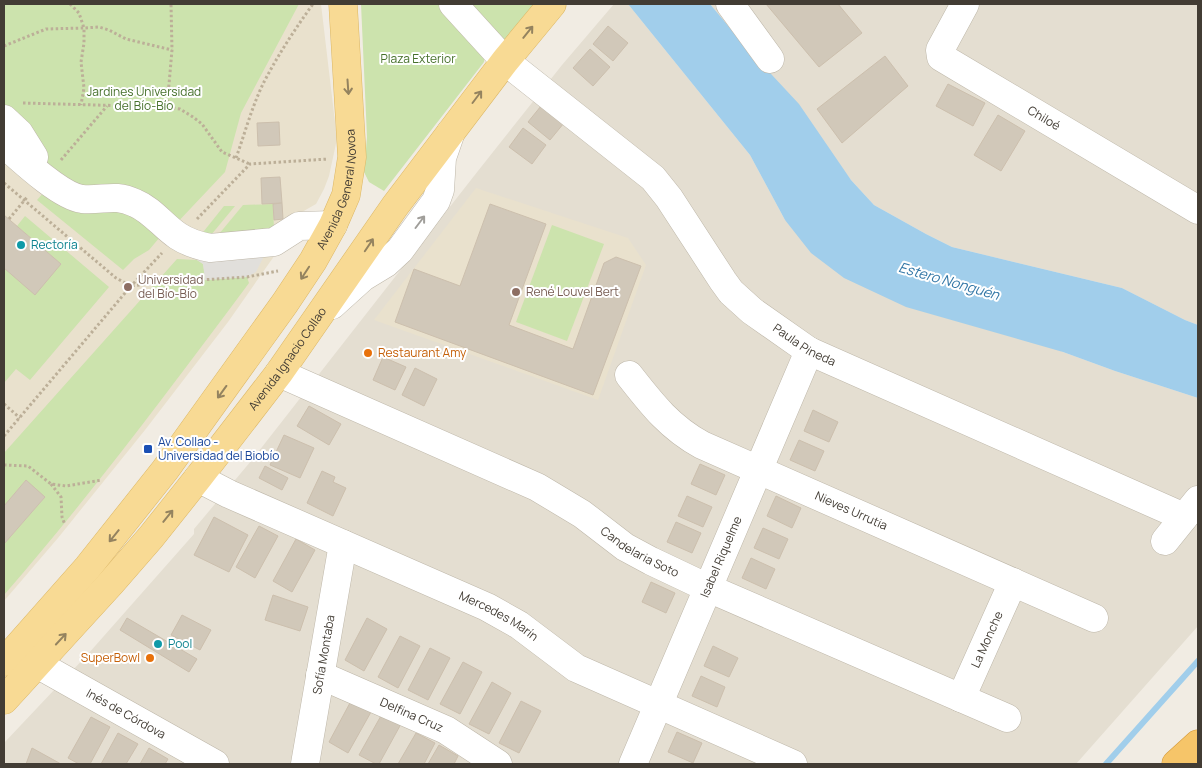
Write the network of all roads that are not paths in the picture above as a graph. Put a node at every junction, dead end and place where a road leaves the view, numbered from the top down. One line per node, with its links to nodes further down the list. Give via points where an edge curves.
1 (343, 4): 12 (main road, Avenida General Novoa, one-way to 12, via 352,157 346,195)
2 (453, 4): 7 (street)
3 (552, 4): 7 (main road, Avenida Ignacio Collao, one-way to 3)
4 (730, 4): 6 (street)
5 (965, 4): 11 (street, Chiloé, via 940,50 942,57)
6 (770, 59)
7 (505, 61): 13 (street, Paula Pineda, via 653,178 670,198 731,292); 14 (main road, Avenida Ignacio Collao, one-way to 7, via 395,206)
8 (11, 111): 10 (street)
9 (4, 144): 10 (street)
10 (44, 179): 12 (street, via 81,199 121,197 137,203 178,237 210,248 274,242 299,226)
11 (1198, 210)
12 (333, 225): 24 (main road, Avenida General Novoa, one-way to 24, via 313,261 251,353 165,470 58,602)
13 (809, 351): 16 (street, Isabel Riquelme); 18 (street, Paula Pineda)
14 (279, 373): 17 (main road, Avenida Ignacio Collao); 22 (street, Candelaria Soto, via 537,487 582,514 625,547)
15 (628, 375): 16 (street, Nieves Urrutia, via 676,429 702,445)
16 (759, 470): 21 (street, Nieves Urrutia); 22 (street, Isabel Riquelme)
17 (198, 478): 20 (street, Mercedes Marín); 25 (main road, Avenida Ignacio Collao, one-way to 17, via 151,537)
18 (1191, 508): 19 (street, Paula Pineda)
19 (1165, 541)
20 (343, 544): 26 (street, Sofía Montaba); 29 (street, Mercedes Marín, via 500,614 576,668)
21 (1012, 582): 23 (street, Nieves Urrutia); 27 (street, La Monche)
22 (708, 588): 27 (street, Candelaria Soto); 29 (street, Isabel Riquelme)
23 (1094, 618)
24 (4, 662)
25 (37, 664): 28 (main road, Avenida Ignacio Collao); 33 (street, Inés de Córdova)
26 (320, 675): 34 (street, Sofía Montaba); 35 (street, Delfina Cruz, via 446,730)
27 (961, 698): 30 (street, Candelaria Soto)
28 (4, 700)
29 (657, 705): 36 (street, Isabel Riquelme); 37 (street, Mercedes Marín)
30 (1007, 718)
31 (1198, 744): 38 (highway)
32 (1198, 748): 39 (highway)
33 (215, 764)
34 (305, 764)
35 (498, 764)
36 (633, 764)
37 (793, 764)
38 (1176, 764)
39 (1184, 764)

